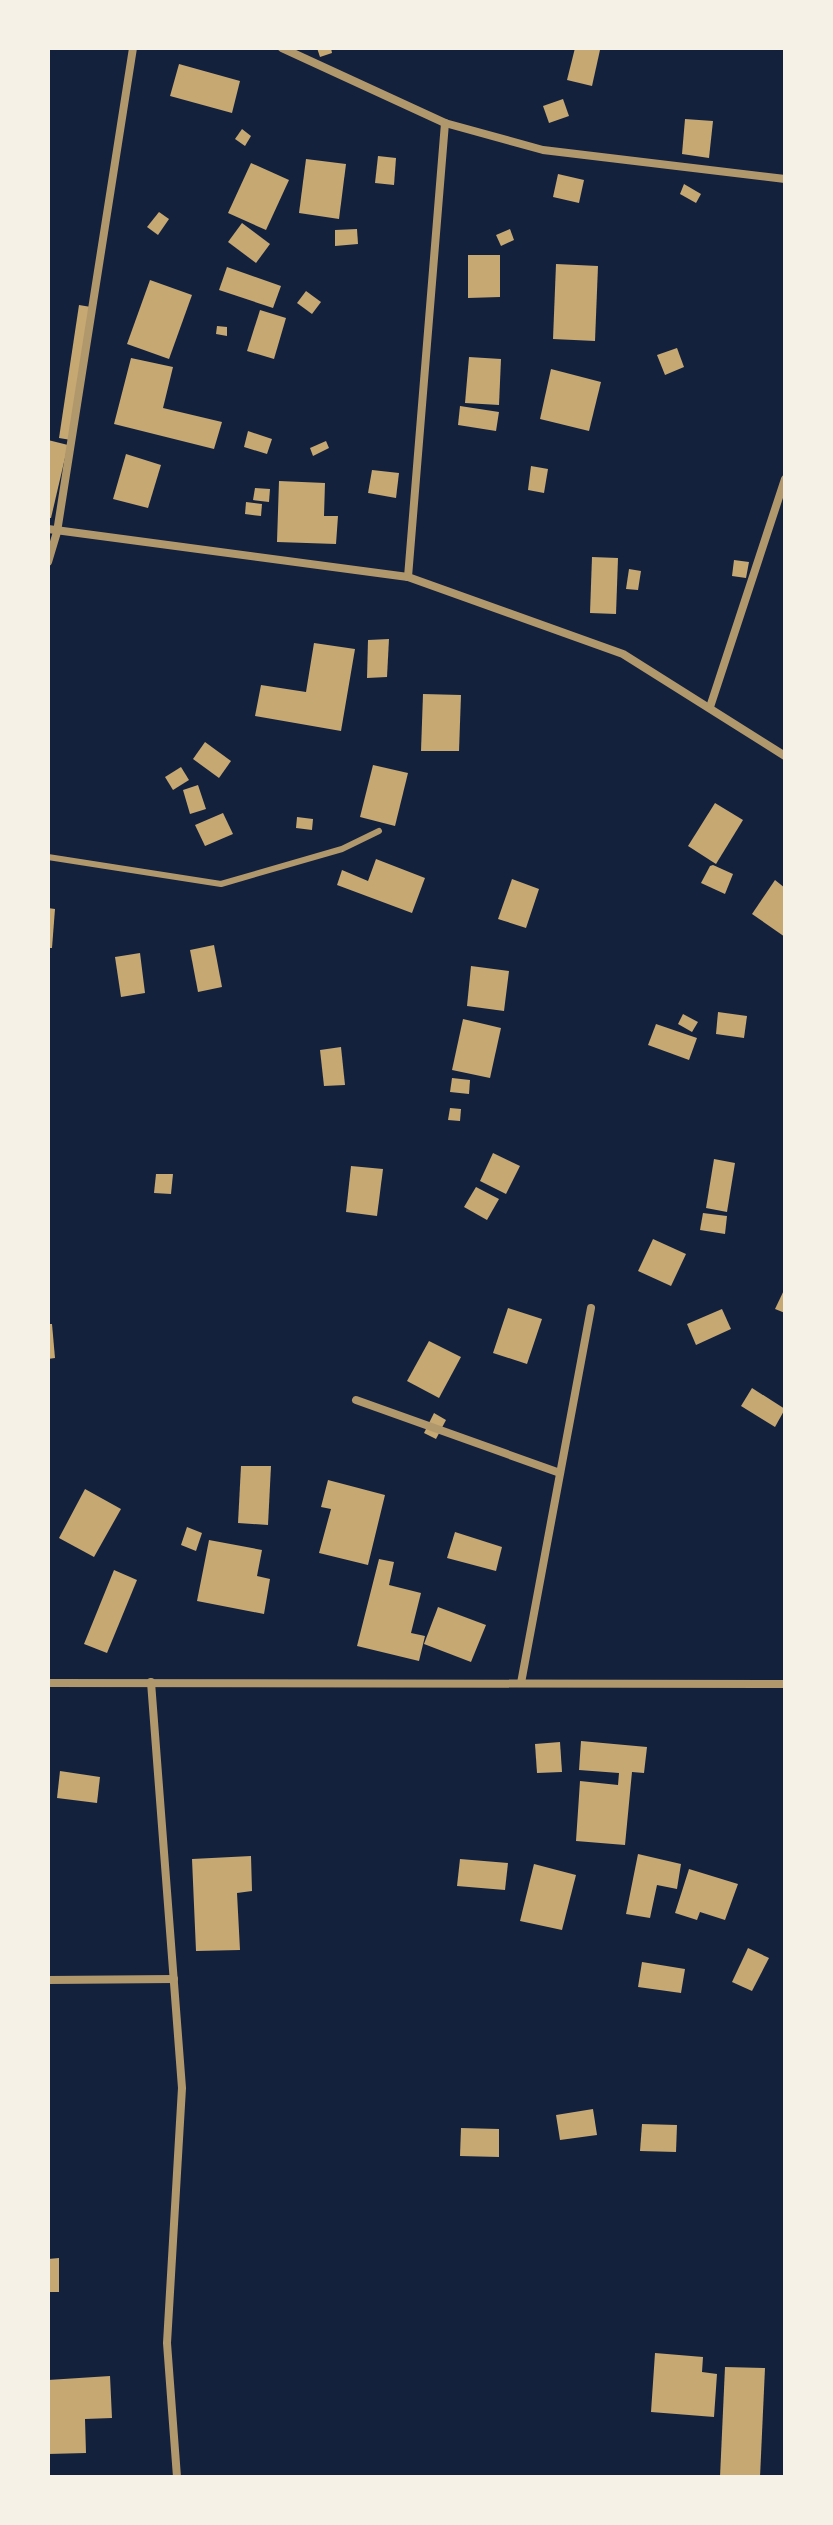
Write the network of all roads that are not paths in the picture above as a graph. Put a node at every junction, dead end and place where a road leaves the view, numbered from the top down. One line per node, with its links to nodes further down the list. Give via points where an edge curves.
1 (133, 48): 6 (street)
2 (282, 48): 3 (street)
3 (445, 123): 4 (street, via 543,150); 8 (street)
4 (785, 179)
5 (785, 479): 9 (street)
6 (52, 530): 7 (street); 8 (street)
7 (48, 562)
8 (408, 577): 9 (street, via 623,654)
9 (710, 707): 10 (street)
10 (785, 756)
11 (379, 831): 12 (lane, via 342,849 221,884)
12 (48, 857)
13 (591, 1308): 15 (street)
14 (356, 1400): 15 (street)
15 (560, 1473): 18 (street)
16 (151, 1682): 17 (street); 18 (street); 20 (street)
17 (48, 1683)
18 (521, 1683): 19 (street)
19 (785, 1684)
20 (174, 1979): 21 (street); 22 (street, via 182,2088 167,2343)
21 (48, 1980)
22 (177, 2477)

